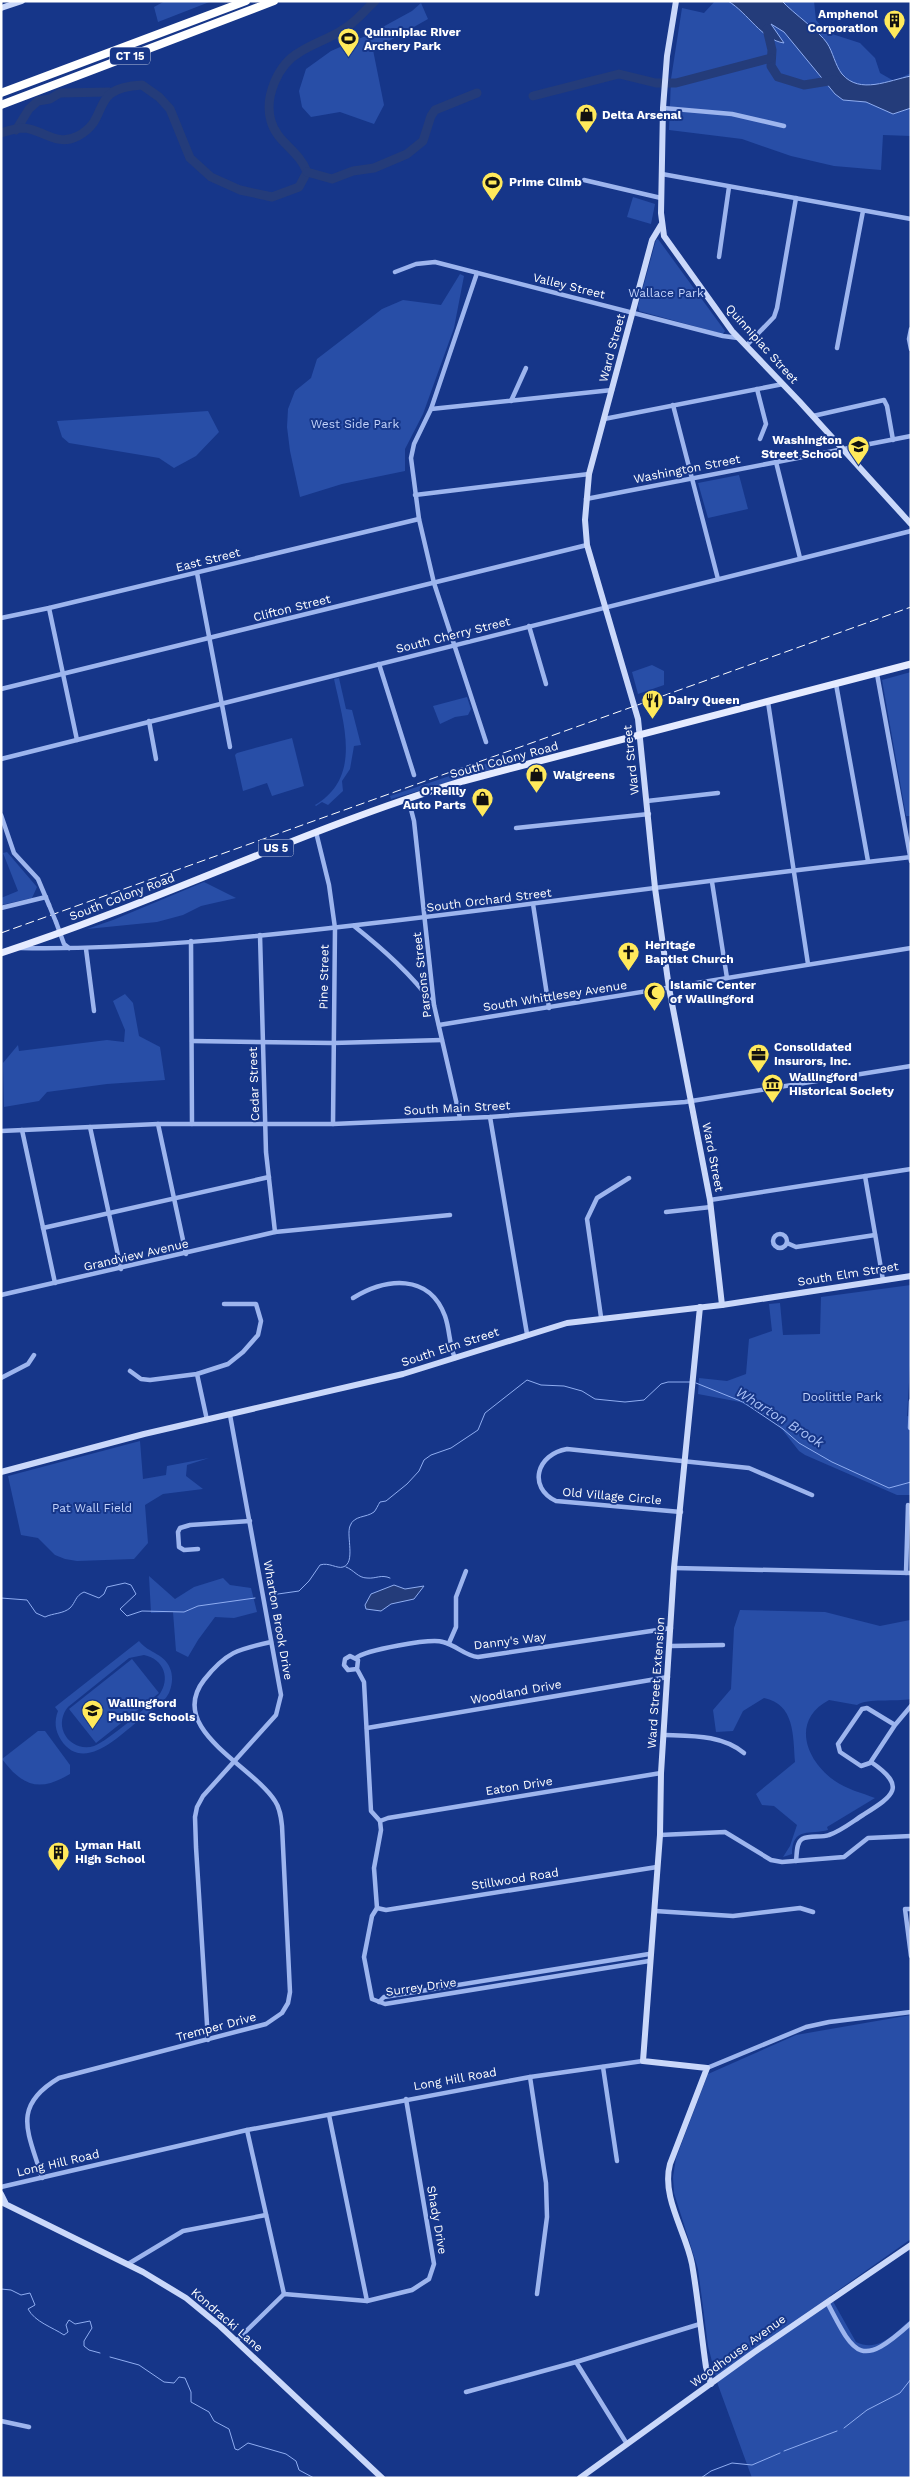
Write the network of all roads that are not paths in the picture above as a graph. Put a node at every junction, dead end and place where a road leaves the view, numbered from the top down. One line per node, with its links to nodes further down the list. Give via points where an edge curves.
1 (22, 1): 5 (main road)
2 (246, 1): 6 (highway, CT 15)
3 (274, 1): 7 (highway, CT 15)
4 (676, 1): 8 (main road, Quinnipiac Street)
5 (1, 8)
6 (1, 93)
7 (1, 105)
8 (663, 108): 9 (street, via 732,114); 10 (main road, Quinnipiac Street)
9 (784, 126)
10 (662, 174): 12 (street); 13 (main road, Quinnipiac Street)
11 (584, 180): 13 (street)
12 (730, 187): 14 (street); 18 (street)
13 (661, 198): 17 (main road, Quinnipiac Street)
14 (796, 198): 15 (street); 24 (street, via 778,308 774,317)
15 (862, 210): 16 (street); 25 (street)
16 (911, 219)
17 (661, 225): 21 (main road, Ward Street, via 652,240); 23 (main road, Quinnipiac Street, via 666,239)
18 (719, 257)
19 (395, 272): 20 (street, Valley Street, via 416,264 435,262)
20 (477, 273): 21 (street, Valley Street); 33 (street)
21 (633, 312): 23 (street, Valley Street); 30 (main road, Ward Street)
22 (911, 329): 26 (street)
23 (738, 338): 24 (main road, Quinnipiac Street)
24 (746, 346): 28 (main road, Quinnipiac Street)
25 (837, 348)
26 (911, 349)
27 (526, 368): 31 (street)
28 (783, 384): 29 (street); 34 (main road, Quinnipiac Street)
29 (757, 389): 32 (street); 37 (street, via 766,424)
30 (612, 390): 31 (street); 35 (main road, Ward Street)
31 (511, 401): 33 (street)
32 (673, 405): 35 (street); 42 (street)
33 (431, 409): 43 (street, via 414,444 411,458)
34 (813, 416): 38 (street, via 884,400); 39 (main road, Quinnipiac Street)
35 (604, 419): 41 (main road, Ward Street)
36 (911, 436): 38 (street, Washington Street)
37 (760, 439)
38 (893, 440): 39 (street, Washington Street)
39 (844, 450): 40 (street, Washington Street); 46 (main road, Quinnipiac Street)
40 (776, 462): 42 (street, Washington Street); 49 (street)
41 (589, 474): 43 (street); 44 (main road, Ward Street)
42 (693, 479): 44 (street, Washington Street); 51 (street)
43 (415, 495): 45 (street)
44 (586, 499): 48 (main road, Ward Street)
45 (419, 520): 50 (street, East Street); 52 (street)
46 (911, 524)
47 (911, 531): 49 (street, South Cherry Street)
48 (587, 545): 52 (street, Clifton Street); 54 (main road, Ward Street)
49 (800, 558): 51 (street, South Cherry Street)
50 (197, 573): 53 (street, East Street); 57 (street)
51 (718, 579): 54 (street, South Cherry Street)
52 (434, 583): 57 (street, Clifton Street); 58 (street)
53 (49, 608): 55 (street, East Street); 61 (street)
54 (605, 609): 56 (street, South Cherry Street); 69 (main road, Ward Street, via 637,712)
55 (1, 618)
56 (529, 626): 58 (street, South Cherry Street); 63 (street)
57 (210, 638): 61 (street, Clifton Street); 67 (street)
58 (454, 646): 59 (street, South Cherry Street); 71 (street)
59 (379, 664): 67 (street, South Cherry Street); 75 (street)
60 (911, 664): 62 (main road, South Colony Road / US 5)
61 (62, 674): 65 (street, Clifton Street); 70 (street)
62 (877, 674): 64 (main road, South Colony Road / US 5); 83 (street)
63 (546, 684)
64 (836, 684): 66 (main road, South Colony Road / US 5); 84 (street)
65 (1, 688)
66 (768, 702): 69 (main road, South Colony Road / US 5); 85 (street)
67 (223, 703): 68 (street, South Cherry Street); 72 (street)
68 (149, 721): 70 (street, South Cherry Street); 74 (street)
69 (640, 736): 77 (main road, South Colony Road / US 5); 78 (main road, Ward Street)
70 (76, 740): 73 (street, South Cherry Street)
71 (486, 742)
72 (230, 747)
73 (1, 759)
74 (156, 759)
75 (414, 775)
76 (718, 793): 78 (street)
77 (408, 798): 82 (main road, South Colony Road / US 5); 91 (street, Parsons Street, via 414,821)
78 (647, 801): 79 (main road, Ward Street)
79 (649, 814): 81 (street); 87 (main road, Ward Street)
80 (1, 815): 88 (street, via 14,853 38,879)
81 (516, 828)
82 (316, 832): 93 (street, Pine Street); 94 (main road, South Colony Road / US 5)
83 (910, 858): 84 (street, South Orchard Street)
84 (868, 861): 85 (street, South Orchard Street)
85 (795, 871): 86 (street, South Orchard Street); 102 (street)
86 (712, 882): 87 (street, South Orchard Street); 103 (street)
87 (655, 888): 89 (street, South Orchard Street); 104 (main road, Ward Street)
88 (46, 898): 90 (street); 94 (street, bridge)
89 (533, 904): 91 (street, South Orchard Street); 106 (street)
90 (1, 908)
91 (426, 918): 92 (street, South Orchard Street); 105 (street, Parsons Street)
92 (354, 926): 93 (street, South Orchard Street); 105 (street, via 382,947)
93 (335, 928): 95 (street, South Orchard Street); 112 (street, Pine Street)
94 (60, 933): 97 (main road, South Colony Road / US 5); 98 (street)
95 (260, 935): 96 (street, South Orchard Street); 111 (street, Cedar Street)
96 (191, 942): 100 (street, South Orchard Street); 110 (street)
97 (16, 948): 98 (street, South Orchard Street); 101 (main road, South Colony Road / US 5)
98 (69, 948): 100 (street, South Orchard Street)
99 (911, 948): 102 (street, South Whittlesey Avenue)
100 (86, 949): 107 (street)
101 (1, 953)
102 (808, 964): 103 (street, South Whittlesey Avenue)
103 (726, 978): 104 (street, South Whittlesey Avenue)
104 (669, 988): 106 (street, South Whittlesey Avenue); 114 (main road, Ward Street)
105 (434, 1005): 108 (street, Parsons Street)
106 (549, 1008): 108 (street, South Whittlesey Avenue)
107 (94, 1011)
108 (439, 1025): 109 (street, Parsons Street)
109 (442, 1040): 112 (street); 115 (street, Parsons Street)
110 (192, 1041): 111 (street); 118 (street)
111 (263, 1043): 112 (street); 119 (street, Cedar Street)
112 (333, 1043): 120 (street, Pine Street)
113 (911, 1066): 114 (street, South Main Street)
114 (690, 1101): 116 (street, South Main Street); 129 (main road, Ward Street)
115 (460, 1118): 116 (street, South Main Street); 120 (street, South Main Street)
116 (490, 1118): 148 (street)
117 (158, 1124): 118 (street, South Main Street); 121 (street, South Main Street); 128 (street)
118 (192, 1124): 119 (street, South Main Street)
119 (265, 1124): 120 (street, South Main Street); 126 (street, Cedar Street)
120 (333, 1124)
121 (90, 1127): 122 (street, South Main Street); 131 (street)
122 (22, 1130): 123 (street, South Main Street); 133 (street)
123 (1, 1131)
124 (911, 1169): 125 (street)
125 (865, 1176): 129 (street); 135 (street)
126 (269, 1177): 128 (street); 134 (street, Cedar Street)
127 (629, 1178): 147 (street, via 597,1198 587,1219)
128 (174, 1198): 131 (street); 137 (street)
129 (710, 1204): 130 (street); 145 (main road, Ward Street)
130 (666, 1212)
131 (109, 1214): 133 (street); 138 (street)
132 (450, 1214): 134 (street, Grandview Avenue)
133 (43, 1228): 141 (street)
134 (275, 1232): 137 (street, Grandview Avenue)
135 (875, 1235): 136 (street, via 796,1247); 140 (street)
136 (787, 1244)
137 (186, 1254): 138 (street, Grandview Avenue)
138 (121, 1269): 141 (street, Grandview Avenue)
139 (911, 1276): 140 (main road, South Elm Street)
140 (883, 1280): 145 (main road, South Elm Street)
141 (55, 1283): 142 (street, Grandview Avenue)
142 (1, 1295)
143 (353, 1298): 150 (street, via 366,1290 397,1282 414,1284 433,1296 444,1316)
144 (224, 1304): 152 (street, via 256,1304 261,1327 247,1348 228,1364)
145 (722, 1306): 146 (main road, South Elm Street)
146 (700, 1308): 147 (main road, South Elm Street); 158 (main road, Ward Street Extension)
147 (601, 1317): 148 (main road, South Elm Street, via 567,1322)
148 (528, 1334): 150 (main road, South Elm Street)
149 (34, 1355): 153 (street, via 28,1364)
150 (455, 1358): 155 (main road, South Elm Street, via 403,1374)
151 (130, 1371): 152 (street, via 140,1379 150,1380)
152 (197, 1374): 156 (street)
153 (1, 1378)
154 (911, 1401): 157 (street)
155 (230, 1415): 156 (main road, South Elm Street); 163 (street, Wharton Brook Drive)
156 (207, 1420): 159 (main road, South Elm Street)
157 (910, 1428)
158 (685, 1462): 160 (street, Old Village Circle, via 749,1468); 162 (main road, Ward Street Extension); 162 (street, Old Village Circle, via 567,1449 547,1458 539,1477 547,1496 561,1503)
159 (1, 1472)
160 (812, 1495)
161 (908, 1505): 167 (street)
162 (681, 1512): 165 (main road, Ward Street Extension)
163 (250, 1521): 164 (street, via 180,1528 178,1547); 169 (street, Wharton Brook Drive)
164 (198, 1549)
165 (674, 1568): 167 (street); 168 (main road, Ward Street Extension)
166 (466, 1571): 170 (street, via 456,1597 456,1627)
167 (908, 1573)
168 (672, 1628): 170 (street, Danny's Way, via 478,1657); 172 (main road, Ward Street Extension)
169 (272, 1642): 181 (street, Wharton Brook Drive, via 280,1688 279,1707 262,1732); 181 (street, Tremper Drive, via 229,1654 209,1674 196,1694 193,1707 200,1727)
170 (449, 1644): 173 (street, Danny's Way, via 435,1640 362,1653)
171 (723, 1645): 172 (street)
172 (671, 1646): 175 (main road, Ward Street Extension)
173 (356, 1658): 174 (street, via 359,1662); 174 (street, via 347,1657 344,1665 351,1671)
174 (357, 1669): 178 (street, via 364,1682)
175 (668, 1677): 178 (street, Woodland Drive); 179 (main road, Ward Street Extension)
176 (911, 1706): 177 (street)
177 (895, 1725): 182 (street); 182 (street, via 867,1708 862,1709 838,1744 840,1752 858,1764 864,1766)
178 (367, 1728): 184 (street, via 371,1811)
179 (665, 1735): 180 (street, via 722,1740 734,1744); 183 (main road, Ward Street Extension)
180 (744, 1753)
181 (235, 1761): 196 (street, Wharton Brook Drive, via 203,1796 195,1817); 196 (street, Tremper Drive, via 272,1796 280,1813 290,1992 286,2008 273,2020)
182 (871, 1762): 187 (street, via 891,1778 888,1798 830,1835 802,1839)
183 (661, 1773): 184 (street, Eaton Drive); 185 (main road, Ward Street Extension)
184 (380, 1821): 189 (street, via 374,1868)
185 (660, 1835): 187 (street, via 725,1832 771,1860); 188 (main road, Ward Street Extension)
186 (911, 1836): 187 (street, via 874,1836 861,1842 844,1857)
187 (796, 1861)
188 (657, 1867): 189 (street, Stillwood Road, via 386,1910); 191 (main road, Ward Street Extension)
189 (377, 1908): 194 (street, Surrey Drive, via 372,1916 364,1957 370,1994 379,2002 384,1997)
190 (911, 1909): 193 (street, via 905,1909)
191 (655, 1910): 192 (street, via 733,1916 800,1908); 194 (main road, Ward Street Extension)
192 (813, 1912)
193 (911, 1956)
194 (649, 1958): 197 (main road, Ward Street Extension)
195 (911, 2012): 199 (street, Long Hill Road, via 806,2027)
196 (208, 2040): 205 (street, Tremper Drive, via 59,2078 42,2089 31,2101 26,2121)
197 (643, 2061): 198 (street, Long Hill Road); 199 (main road, Long Hill Road)
198 (603, 2067): 200 (street, Long Hill Road); 204 (street)
199 (707, 2068): 217 (main road, via 670,2164 668,2178 691,2262)
200 (530, 2077): 201 (street, Long Hill Road); 213 (street, via 546,2184 547,2217)
201 (406, 2099): 202 (street, Long Hill Road); 214 (street, Shady Drive, via 434,2264 429,2279 412,2290)
202 (328, 2114): 203 (street, Long Hill Road); 214 (street)
203 (247, 2130): 205 (street, Long Hill Road); 209 (street)
204 (617, 2161)
205 (42, 2178): 206 (street, Long Hill Road)
206 (1, 2188)
207 (1, 2194): 208 (main road, Kondracki Lane)
208 (3, 2202): 211 (main road, Kondracki Lane)
209 (266, 2215): 211 (street, via 183,2231); 212 (street)
210 (911, 2245): 215 (main road, Woodhouse Avenue)
211 (128, 2264): 218 (main road, Kondracki Lane, via 186,2298)
212 (284, 2294): 214 (street, Shady Drive); 218 (street)
213 (536, 2294)
214 (367, 2301)
215 (827, 2302): 216 (street, via 843,2333 859,2350 882,2348); 220 (main road, Woodhouse Avenue)
216 (911, 2323)
217 (700, 2324): 219 (street); 220 (main road)
218 (236, 2341): 225 (main road, Kondracki Lane)
219 (576, 2362): 221 (street); 224 (street)
220 (711, 2384): 224 (main road, Woodhouse Avenue)
221 (466, 2392)
222 (1, 2421): 223 (street)
223 (29, 2427)
224 (627, 2444): 226 (main road, Woodhouse Avenue)
225 (382, 2478)
226 (580, 2478)

